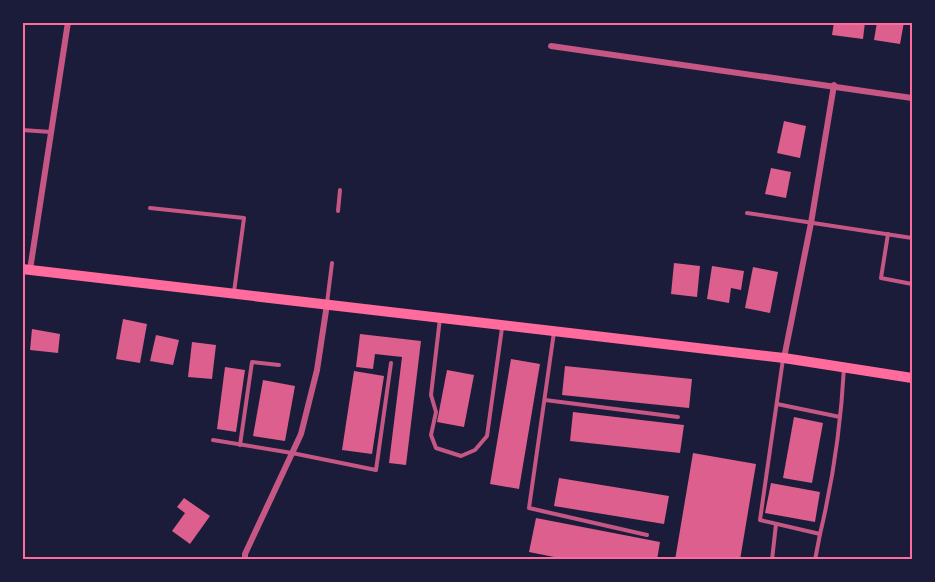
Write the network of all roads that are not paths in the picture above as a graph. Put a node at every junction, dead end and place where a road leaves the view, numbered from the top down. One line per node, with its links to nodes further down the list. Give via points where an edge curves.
1 (68, 22): 6 (street)
2 (551, 46): 3 (street)
3 (834, 85): 4 (street); 11 (street)
4 (912, 98)
5 (22, 130): 6 (lane)
6 (51, 132): 15 (street)
7 (340, 190): 9 (lane)
8 (150, 208): 17 (lane, via 244,218)
9 (338, 211)
10 (747, 213): 11 (lane)
11 (811, 223): 12 (lane); 22 (street)
12 (888, 234): 13 (lane); 16 (lane, via 881,279)
13 (912, 238)
14 (332, 263): 18 (lane)
15 (26, 269): 17 (main road)
16 (912, 284)
17 (234, 293): 18 (main road)
18 (327, 304): 19 (main road); 33 (street, via 302,434)
19 (440, 318): 20 (main road); 20 (lane, via 430,395 436,412 431,435 436,448 461,456 475,450 487,436)
20 (502, 325): 21 (main road)
21 (555, 331): 22 (main road); 27 (lane)
22 (784, 358): 25 (main road); 28 (lane)
23 (391, 363): 33 (lane, via 376,470)
24 (279, 365): 32 (lane, via 252,362)
25 (844, 368): 26 (main road); 30 (lane)
26 (912, 378)
27 (545, 400): 29 (lane); 36 (lane, via 529,508)
28 (777, 404): 30 (lane); 34 (lane, via 760,520)
29 (678, 417)
30 (840, 417): 35 (lane)
31 (213, 440): 32 (lane)
32 (240, 445): 33 (lane)
33 (292, 453): 37 (street)
34 (776, 524): 35 (lane); 38 (lane)
35 (820, 534): 39 (lane)
36 (647, 535)
37 (245, 560)
38 (772, 560)
39 (815, 560)

